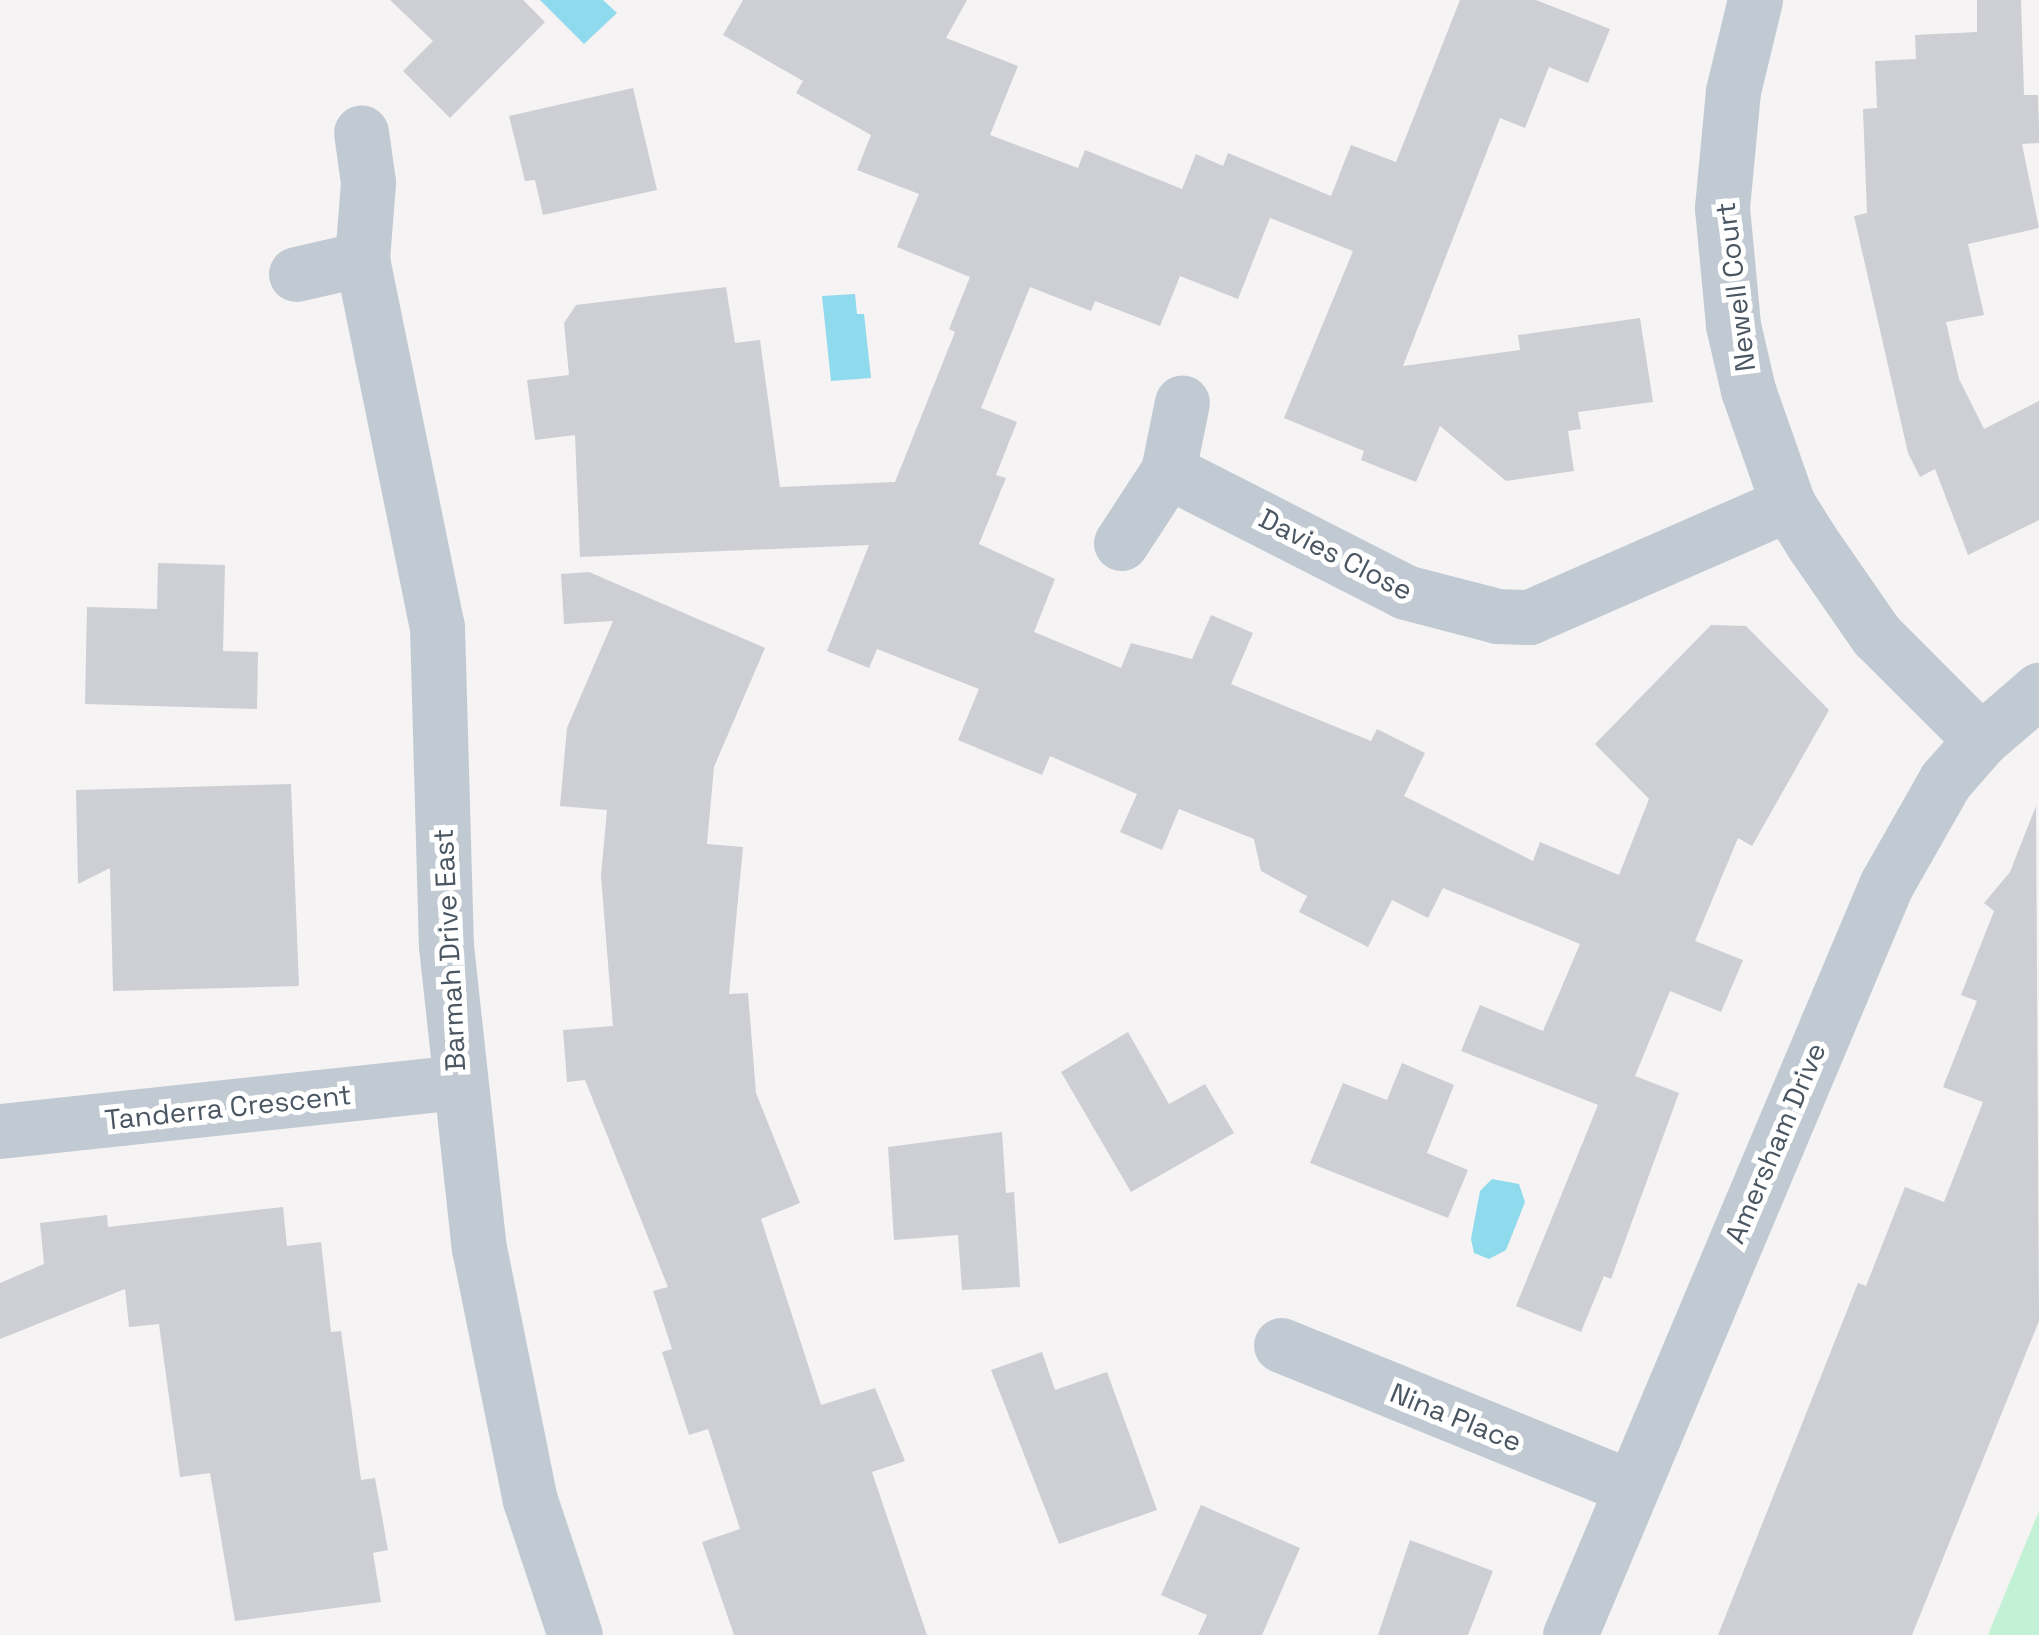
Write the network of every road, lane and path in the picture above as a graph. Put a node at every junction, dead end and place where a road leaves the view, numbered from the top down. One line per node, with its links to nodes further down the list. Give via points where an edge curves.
1 (1755, 0): 7 (street, Newell Court, via 1731,106 1722,208 1739,355)
2 (361, 132): 3 (street, Barmah Drive East, via 368,182)
3 (362, 259): 4 (street); 11 (street, Barmah Drive East, via 437,626)
4 (296, 274)
5 (1182, 402): 6 (street)
6 (1168, 471): 7 (street, Davies Close, via 1404,592 1497,616 1530,617); 8 (street)
7 (1788, 504): 10 (street, Newell Court, via 1876,636)
8 (1121, 543)
9 (2039, 690): 10 (street, Amersham Drive)
10 (1980, 740): 14 (street, Amersham Drive, via 1945,781 1886,885)
11 (456, 1082): 12 (street, Tanderra Crescent); 15 (street, Barmah Drive East, via 514,1432)
12 (0, 1131)
13 (1281, 1346): 14 (street, Nina Place)
14 (1630, 1488): 16 (street, Amersham Drive)
15 (575, 1635)
16 (1570, 1635)

